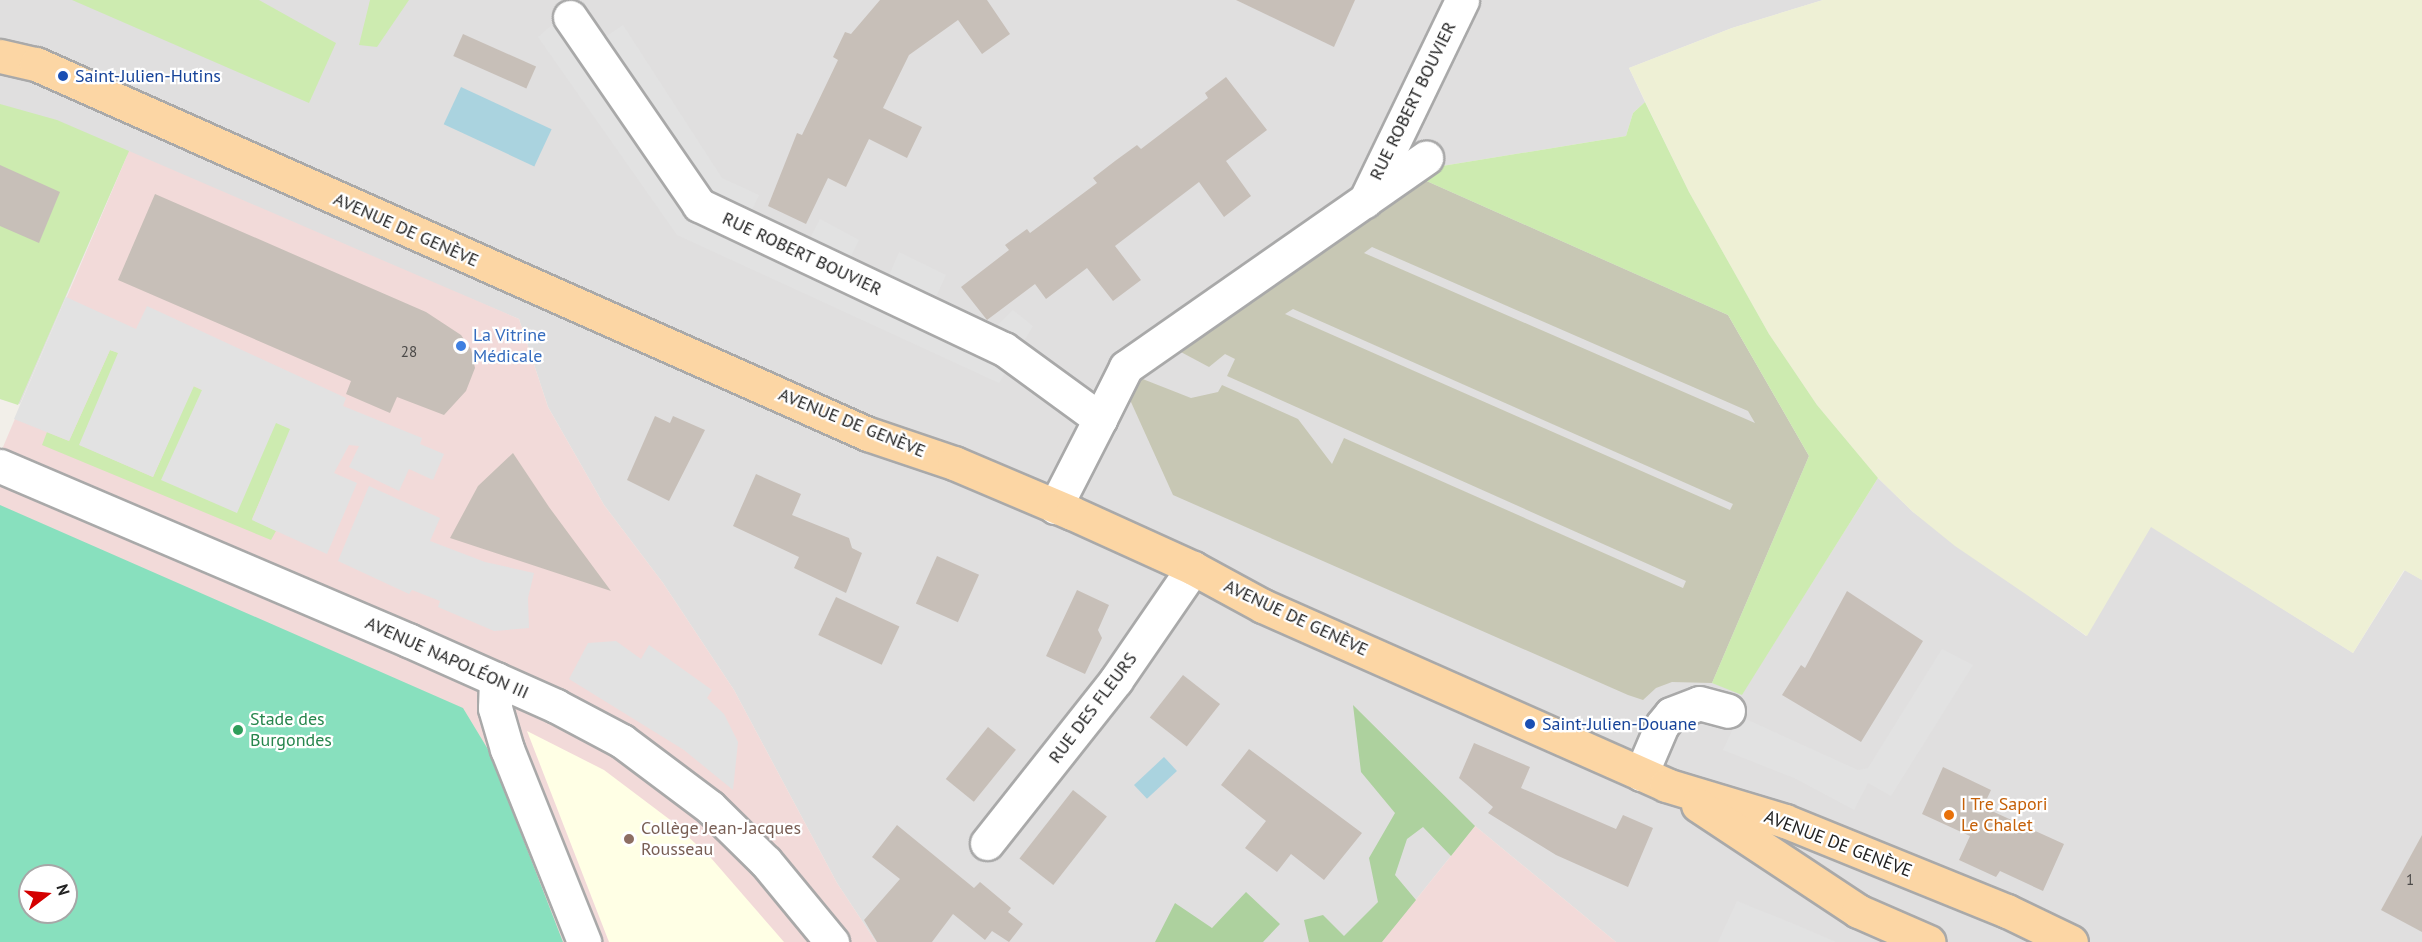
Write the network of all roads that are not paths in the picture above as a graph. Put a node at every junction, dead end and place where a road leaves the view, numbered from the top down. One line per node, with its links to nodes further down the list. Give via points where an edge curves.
1 (1462, 0): 7 (street, RUE ROBERT BOUVIER)
2 (570, 17): 8 (street, RUE ROBERT BOUVIER, via 699,205 1004,349)
3 (0, 33): 5 (main road, AVENUE DE GENÈVE)
4 (0, 56): 5 (main road, AVENUE DE GENÈVE)
5 (36, 64): 10 (main road, AVENUE DE GENÈVE, via 868,434 954,463)
6 (1426, 158): 7 (street, RUE ROBERT BOUVIER)
7 (1365, 202): 8 (street, RUE ROBERT BOUVIER, via 1126,367)
8 (1100, 419): 10 (street, RUE ROBERT BOUVIER)
9 (0, 466): 12 (street, AVENUE NAPOLÉON III)
10 (1055, 507): 11 (main road, AVENUE DE GENÈVE)
11 (1193, 568): 14 (main road, AVENUE DE GENÈVE, via 1263,606); 16 (street, RUE DES FLEURS, via 1116,680)
12 (496, 679): 19 (street, via 495,708 507,749); 20 (street, AVENUE NAPOLÉON III, via 622,741 686,788 766,862)
13 (1728, 711): 14 (street, via 1699,703 1671,714 1662,725)
14 (1654, 779): 15 (main road, AVENUE DE GENÈVE); 17 (main road, AVENUE DE GENÈVE)
15 (1827, 838): 17 (main road); 18 (main road, AVENUE DE GENÈVE, via 2007,911)
16 (987, 843)
17 (1805, 875): 21 (main road, AVENUE DE GENÈVE, via 1858,911)
18 (2066, 941)
19 (584, 942)
20 (832, 942)
21 (1929, 942)

